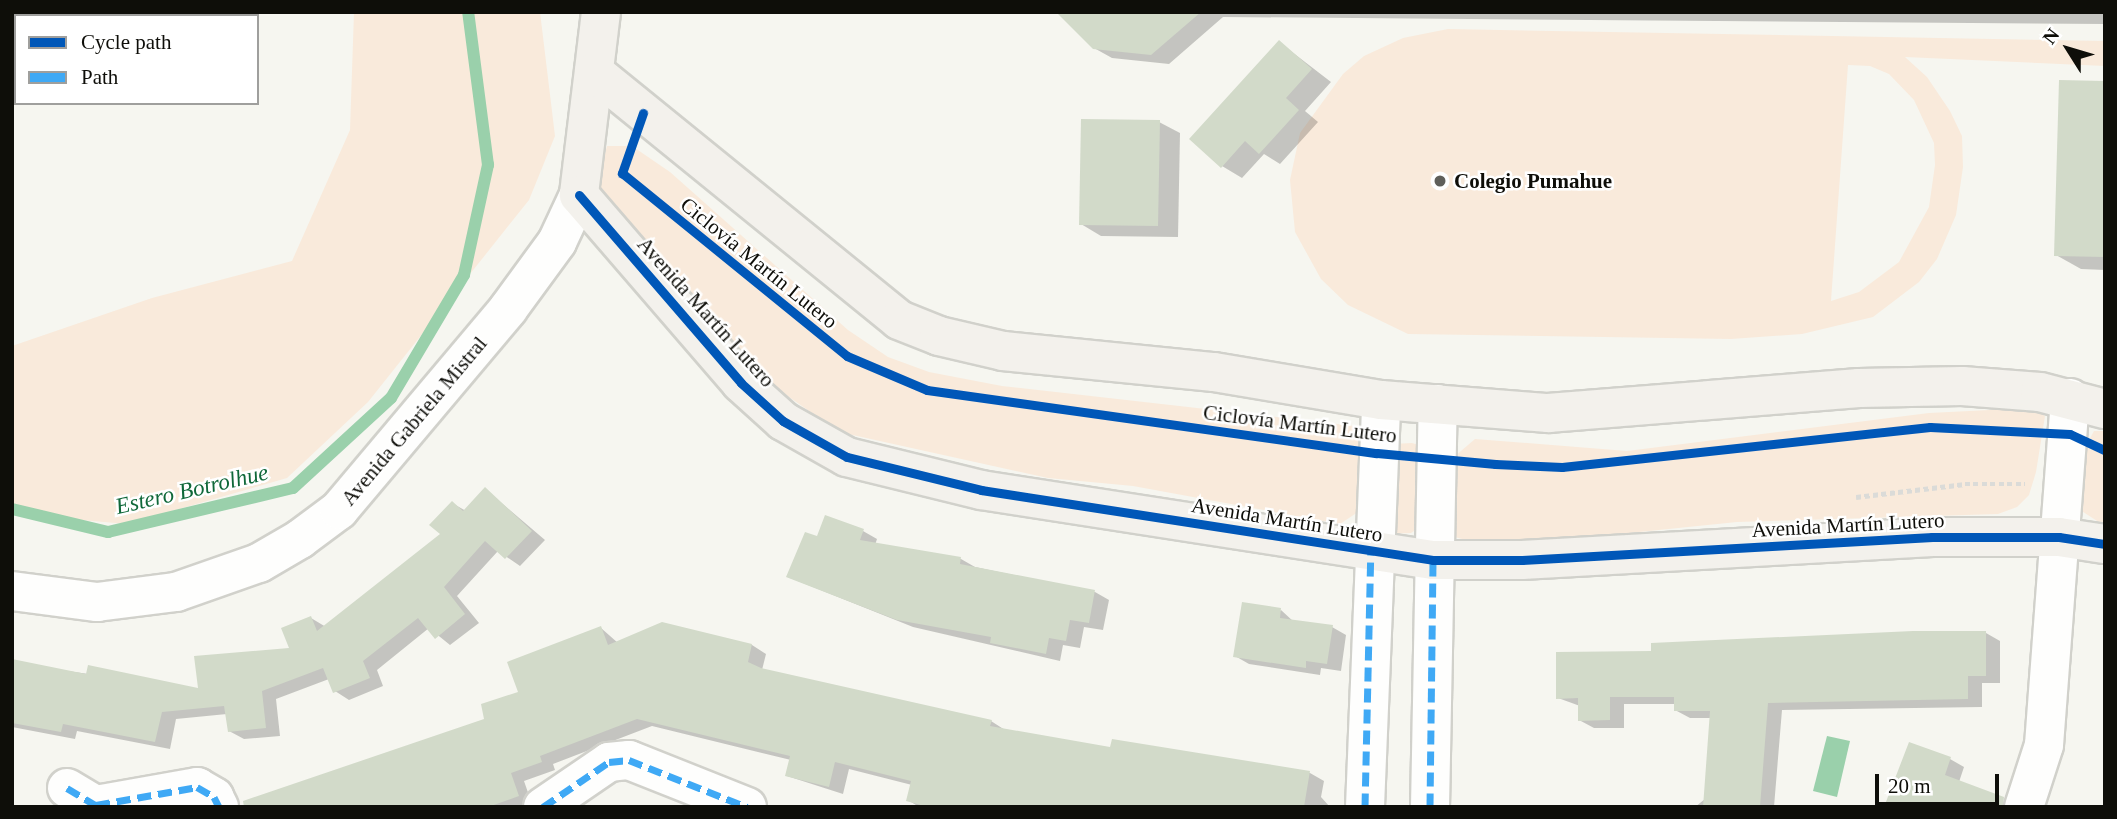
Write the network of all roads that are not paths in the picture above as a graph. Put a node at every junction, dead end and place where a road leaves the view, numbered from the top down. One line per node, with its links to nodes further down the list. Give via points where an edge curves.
1 (601, 12): 2 (street, Avenida Gabriela Mistral)
2 (594, 72): 3 (street, Avenida Gabriela Mistral); 4 (street, via 752,204 909,324 1003,351 1214,372)
3 (579, 195): 9 (street, Avenida Martín Lutero, via 741,383 783,421 847,457 981,490); 11 (street, Avenida Gabriela Mistral, via 557,242 508,309 339,510 300,539 214,581 137,599 97,602)
4 (1381, 400): 5 (street); 9 (street, Avenida Martín Lutero)
5 (1438, 404): 6 (street, via 1548,413 1859,388 1962,386); 10 (street)
6 (2087, 404): 7 (street, via 2065,485)
7 (2059, 537): 8 (street, Avenida Martín Lutero); 10 (street, Avenida Martín Lutero, via 1932,537 1522,560); 18 (street, via 2044,745)
8 (2105, 544)
9 (1371, 551): 10 (street, Avenida Martín Lutero); 16 (street)
10 (1433, 560): 17 (street)
11 (12, 591)
12 (88, 800): 13 (street, via 197,788 214,797)
13 (219, 807)
14 (542, 807): 15 (street, via 609,762 629,760)
15 (747, 807)
16 (1365, 807)
17 (1430, 807)
18 (2024, 807)

